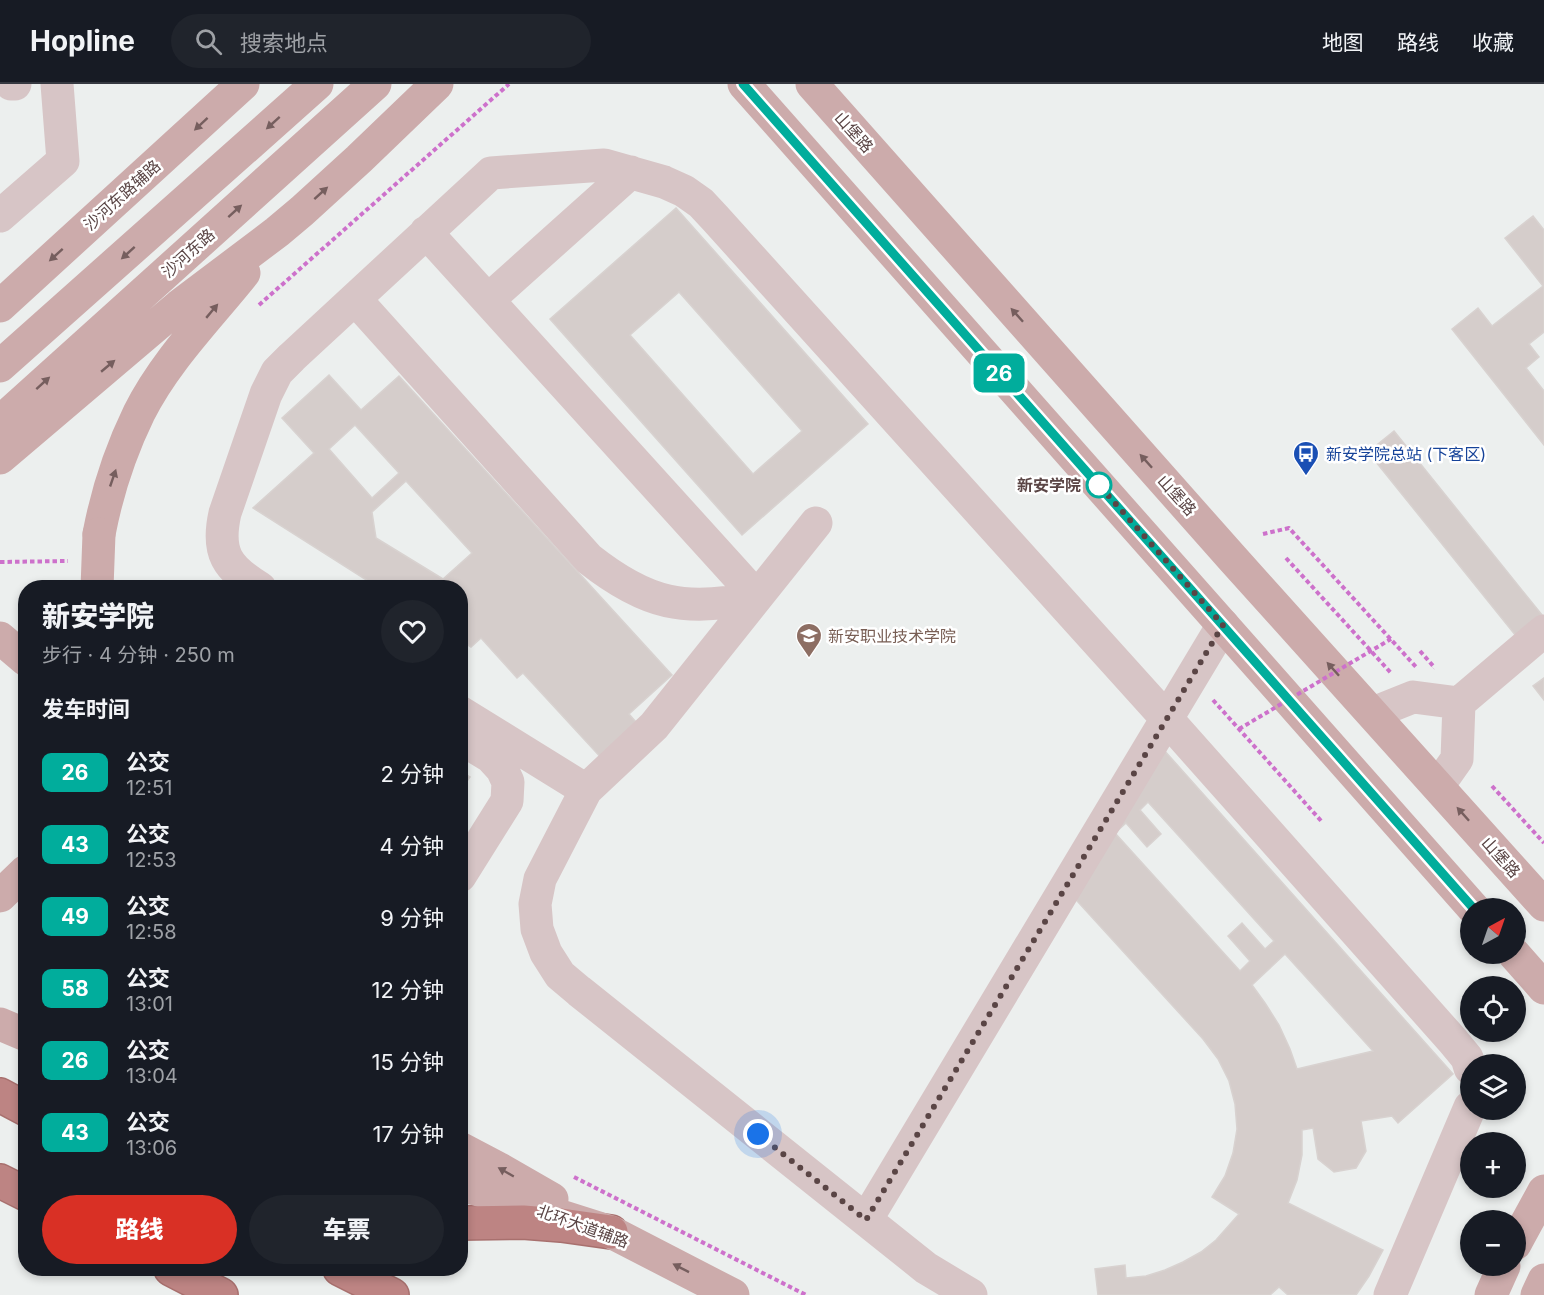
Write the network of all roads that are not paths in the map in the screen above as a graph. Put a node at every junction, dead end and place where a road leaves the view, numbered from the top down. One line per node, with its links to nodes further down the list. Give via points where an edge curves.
1 (57, 84): 9 (lane, via 63,161)
2 (243, 84): 14 (main road, 沙河东路辅路, one-way to 14)
3 (317, 84): 15 (main road, one-way to 15)
4 (375, 84): 16 (main road, 沙河东路, one-way to 4)
5 (744, 84): 21 (main road)
6 (812, 84): 24 (main road, 山堡路, one-way to 6)
7 (426, 91): 10 (main road, one-way to 7, via 359,159)
8 (631, 172): 11 (lane, via 604,165 491,173); 13 (lane); 26 (lane, via 664,182 701,203)
9 (0, 216)
10 (277, 232): 16 (main road, one-way to 10); 18 (main road, one-way to 10, bridge, via 99,534 110,484 140,411 182,348)
11 (426, 232): 12 (lane); 13 (lane)
12 (355, 299): 19 (lane, via 277,372 266,394 221,530 229,563); 20 (lane, via 589,559 612,578 668,602 727,604)
13 (488, 300): 20 (lane)
14 (0, 306)
15 (0, 366)
16 (5, 442)
17 (816, 523): 20 (lane)
18 (97, 580)
19 (248, 580)
20 (757, 597): 29 (lane, via 654,726)
21 (1223, 625): 26 (lane); 33 (main road)
22 (1544, 631): 23 (lane)
23 (1459, 703): 24 (lane, via 1413,697); 28 (lane, via 1457,759)
24 (1373, 713): 28 (main road, 山堡路)
25 (468, 717): 29 (lane)
26 (1167, 719): 39 (lane); 46 (lane)
27 (468, 743): 30 (lane, via 491,757 508,782 507,801)
28 (1438, 786): 34 (main road, 山堡路, one-way to 28)
29 (586, 790): 46 (lane, via 540,879 537,929 546,954 560,975 579,991)
30 (468, 863)
31 (18, 878): 32 (main road)
32 (0, 896)
33 (1464, 898)
34 (1544, 904)
35 (1523, 964): 36 (main road)
36 (1544, 988)
37 (0, 1024): 38 (main road)
38 (18, 1032)
39 (1464, 1054)
40 (1464, 1120): 58 (lane)
41 (468, 1152): 49 (main road, one-way to 41)
42 (0, 1181): 44 (highway)
43 (468, 1187): 49 (main road, 北环大道辅路)
44 (18, 1190)
45 (1544, 1191): 48 (main road)
46 (866, 1220): 57 (lane, via 926,1268)
47 (468, 1223): 49 (highway, via 523,1222)
48 (1526, 1224)
49 (611, 1232): 56 (main road, 北环大道辅路, one-way to 49)
50 (184, 1276): 54 (highway)
51 (354, 1276): 55 (highway)
52 (1500, 1276): 59 (main road)
53 (1544, 1280): 60 (main road)
54 (221, 1295)
55 (392, 1295)
56 (733, 1295)
57 (972, 1295)
58 (1390, 1295)
59 (1491, 1295)
60 (1537, 1295)

